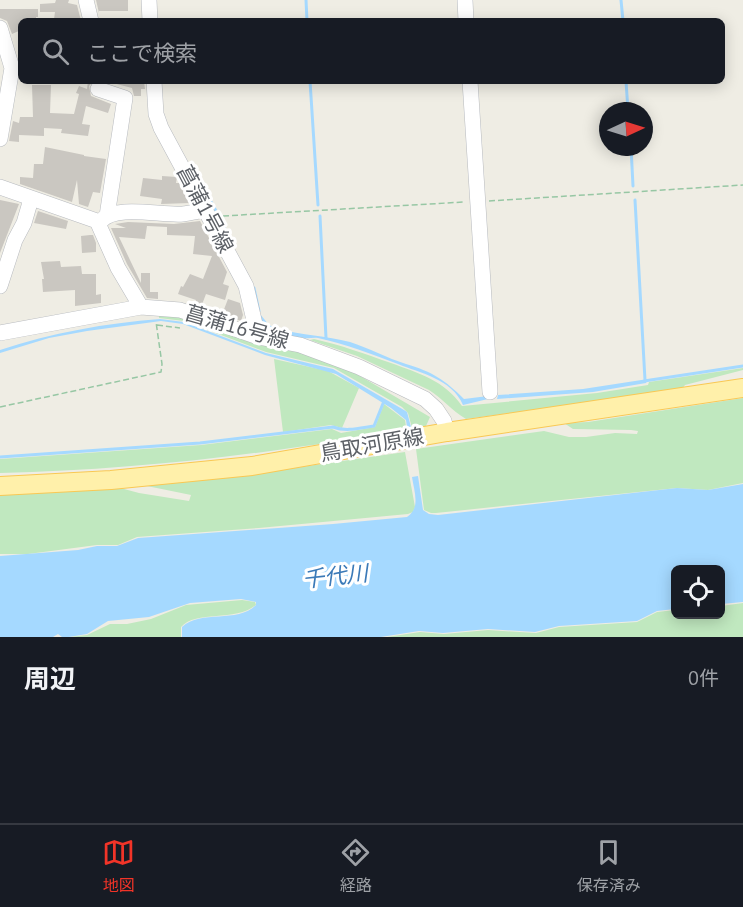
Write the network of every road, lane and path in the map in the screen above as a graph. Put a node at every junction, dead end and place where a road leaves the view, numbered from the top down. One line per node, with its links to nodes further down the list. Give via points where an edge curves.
1 (86, 0): 4 (street)
2 (149, 0): 5 (street)
3 (465, 0): 6 (street)
4 (90, 18)
5 (150, 18)
6 (466, 18)
7 (0, 28): 8 (street)
8 (16, 71): 12 (street)
9 (154, 84): 15 (street, 菖蒲1号線, via 161,128)
10 (470, 84): 24 (street)
11 (98, 89): 16 (street, via 125,98)
12 (0, 139)
13 (0, 187): 14 (street)
14 (31, 200): 16 (street); 17 (street)
15 (206, 210): 16 (street, via 183,214 120,212); 22 (street, 菖蒲1号線, via 246,286)
16 (102, 220): 18 (street, via 118,268)
17 (0, 286)
18 (148, 307): 19 (path); 21 (street, 菖蒲16号線); 22 (street, 菖蒲16号線, via 193,314)
19 (156, 325): 20 (path); 25 (path, via 161,372)
20 (180, 328)
21 (0, 330)
22 (258, 337): 26 (street, 菖蒲16号線, via 300,345 359,367 425,399 444,421)
23 (743, 388): 26 (main road, 鳥取河原線)
24 (490, 392)
25 (0, 406)
26 (447, 432): 27 (main road, 鳥取河原線, via 218,470)
27 (0, 486)

